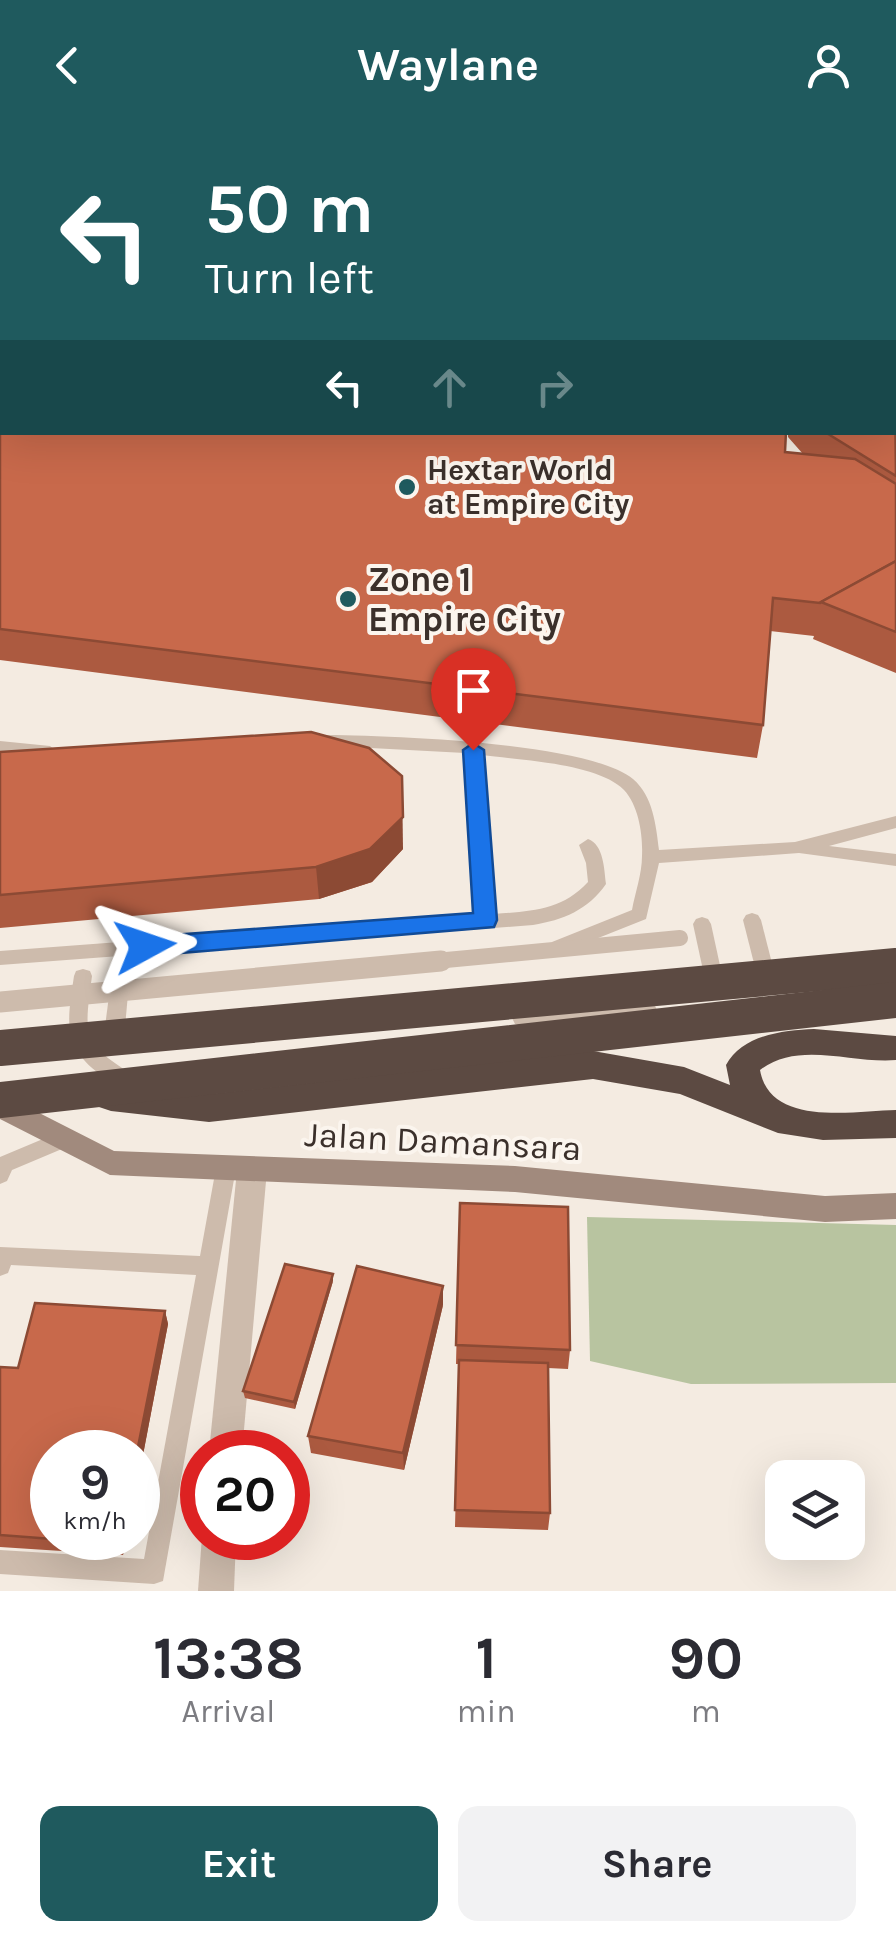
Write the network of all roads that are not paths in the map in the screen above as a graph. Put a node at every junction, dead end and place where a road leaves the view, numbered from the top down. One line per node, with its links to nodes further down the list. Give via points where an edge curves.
1 (304, 742): 3 (lane)
2 (0, 747): 4 (lane, via 60,753)
3 (473, 750): 8 (lane, via 590,765 625,782 645,807); 10 (lane)
4 (0, 758)
5 (896, 822): 7 (lane)
6 (588, 845): 10 (lane, via 597,884 582,903 549,916)
7 (795, 848): 8 (lane); 9 (lane)
8 (652, 857): 14 (lane, via 640,914)
9 (896, 860)
10 (486, 920): 15 (lane)
11 (752, 920): 25 (lane, via 770,991)
12 (702, 924): 21 (lane, via 718,995)
13 (680, 938): 14 (lane, bridge)
14 (555, 949): 20 (lane, bridge)
15 (0, 958)
16 (896, 966): 26 (highway, bridge)
17 (122, 972): 22 (lane)
18 (83, 976): 23 (lane)
19 (896, 1000): 29 (highway, bridge)
20 (0, 1002)
21 (690, 1016): 22 (street); 25 (street)
22 (115, 1027): 23 (street)
23 (76, 1028): 24 (street); 30 (lane, via 87,1057 140,1090)
24 (0, 1033)
25 (822, 1037): 27 (street)
26 (0, 1048)
27 (894, 1048): 31 (highway, via 804,1044 755,1052 743,1065 744,1085)
28 (0, 1085): 30 (highway)
29 (0, 1102): 33 (street, Jalan Damansara)
30 (208, 1108): 31 (highway, via 593,1065 684,1081)
31 (778, 1119): 32 (highway, via 823,1126)
32 (896, 1124)
33 (62, 1140): 34 (street, Jalan Damansara, via 110,1163); 35 (lane, via 5,1164)
34 (239, 1169): 36 (street, Jalan Damansara, via 515,1179 824,1208); 38 (lane); 39 (street)
35 (0, 1174)
36 (896, 1206)
37 (0, 1266): 38 (lane, via 3,1254)
38 (208, 1266): 41 (lane, via 154,1572)
39 (226, 1430)
40 (218, 1560): 42 (street)
41 (0, 1562)
42 (216, 1591)

